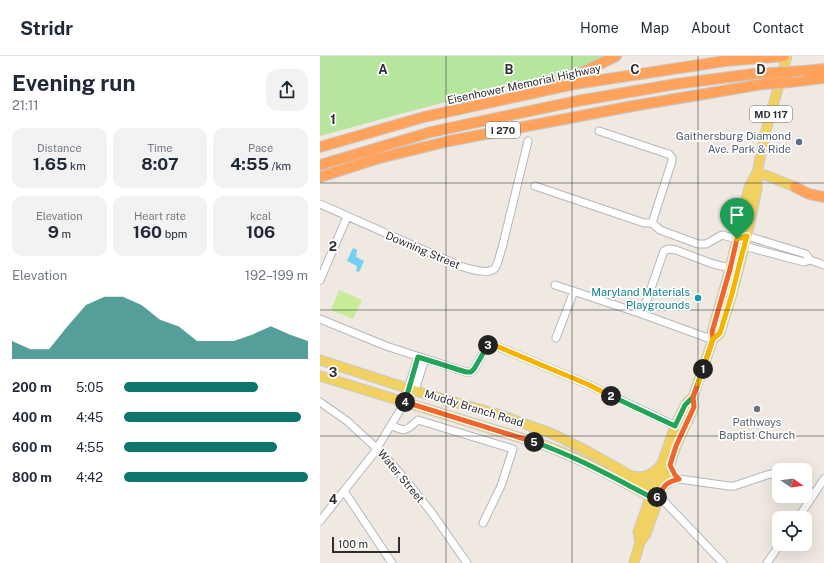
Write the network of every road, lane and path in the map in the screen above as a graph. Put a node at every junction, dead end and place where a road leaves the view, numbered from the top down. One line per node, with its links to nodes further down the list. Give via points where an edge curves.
1 (616, 56): 8 (highway, via 571,78)
2 (784, 56): 8 (highway, Eisenhower Memorial Highway, via 725,61 575,84)
3 (787, 56): 15 (main road, MD 117)
4 (824, 70): 10 (highway, I 270, bridge, via 753,74 676,84 577,101)
5 (824, 78): 6 (highway, I 270)
6 (793, 81): 7 (highway); 9 (highway, I 270, bridge)
7 (824, 82)
8 (529, 94): 13 (highway, Eisenhower Memorial Highway, via 424,117)
9 (689, 96): 10 (highway); 16 (highway, I 270, via 450,141 376,159)
10 (474, 123): 14 (highway, I 270, via 431,132)
11 (599, 132): 22 (street, via 669,154 672,158)
12 (528, 141): 21 (street, Downing Street, via 502,248 492,271 465,268)
13 (320, 147)
14 (320, 165)
15 (757, 173): 18 (main road); 23 (main road, MD 117, via 757,189); 24 (main road, MD 117, via 749,187)
16 (320, 177)
17 (535, 186): 22 (street, via 644,223)
18 (795, 187): 19 (highway, via 809,194)
19 (824, 197)
20 (320, 204): 21 (street, Downing Street)
21 (347, 217): 29 (street)
22 (652, 223): 24 (street, via 660,230 698,244 706,244 722,236)
23 (747, 236): 24 (street); 25 (main road, MD 117); 26 (street, via 806,254)
24 (737, 239): 25 (street); 28 (main road, MD 117)
25 (744, 246): 26 (street, via 804,262); 28 (main road, MD 117)
26 (810, 260): 27 (street)
27 (824, 265)
28 (734, 269): 32 (street, via 667,249 664,251); 35 (main road, MD 117, via 732,294 720,333)
29 (320, 280)
30 (556, 285): 31 (street)
31 (574, 291): 32 (street); 34 (street)
32 (642, 314): 35 (street)
33 (320, 319): 36 (street, via 364,338)
34 (556, 338)
35 (713, 339): 43 (main road, MD 117, via 693,397 685,405)
36 (422, 358): 39 (street); 43 (street, via 471,372 489,343 587,384)
37 (320, 360): 39 (main road, Muddy Branch Road)
38 (320, 376): 41 (main road, Muddy Branch Road)
39 (412, 389): 41 (street); 47 (main road, Muddy Branch Road, via 497,414 556,435)
40 (320, 402): 44 (street, Water Street, via 347,421)
41 (405, 402): 42 (street); 52 (main road, Muddy Branch Road, via 562,452)
42 (391, 426): 44 (street); 56 (street, via 403,430 418,420 513,449 501,486)
43 (679, 428): 45 (main road, MD 117)
44 (377, 448): 51 (street); 59 (street, Water Street, via 432,513)
45 (666, 464): 47 (main road, via 648,476); 48 (street); 50 (main road, MD 117); 52 (main road, MD 117)
46 (772, 474): 48 (street, via 734,486)
47 (630, 476): 52 (main road, Muddy Branch Road)
48 (679, 479): 50 (street)
49 (824, 479): 53 (street)
50 (663, 487): 52 (main road, MD 117)
51 (344, 491): 55 (street); 58 (street)
52 (654, 494): 60 (main road, via 646,534 640,542); 61 (street)
53 (814, 494): 54 (street)
54 (803, 511)
55 (321, 518)
56 (483, 523)
57 (775, 551): 62 (street)
58 (392, 563)
59 (467, 563)
60 (634, 563)
61 (723, 563)
62 (767, 563)

